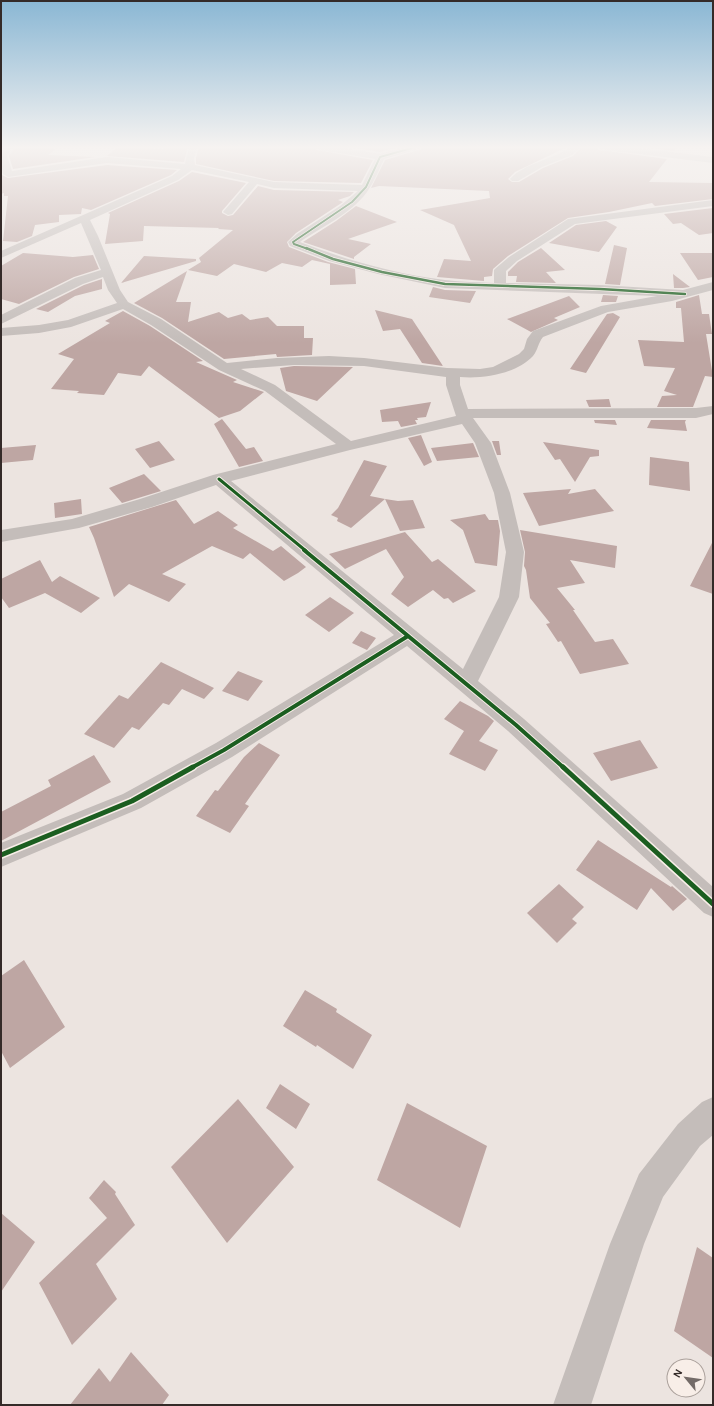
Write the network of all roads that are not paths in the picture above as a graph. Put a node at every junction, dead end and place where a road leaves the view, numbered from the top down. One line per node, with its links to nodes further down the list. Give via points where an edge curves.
1 (100, 212): 4 (street)
2 (339, 212): 8 (street, via 301,236 293,242 294,244 333,259 382,272 445,284)
3 (642, 212): 8 (street, via 572,220 500,270)
4 (84, 219): 5 (street); 6 (street)
5 (1, 255)
6 (108, 272): 10 (street, via 114,290); 11 (street, via 80,281)
7 (713, 286): 9 (street)
8 (500, 287): 9 (street, via 600,288)
9 (685, 294): 14 (street, via 605,309 538,334 533,339 529,351 517,361 494,370 477,373)
10 (124, 305): 12 (street, via 71,323); 13 (street, via 156,322)
11 (1, 320)
12 (1, 332)
13 (224, 367): 14 (street, via 276,361 322,360); 17 (street, via 270,388)
14 (453, 372): 16 (street, via 453,385)
15 (713, 410): 16 (street, via 696,413)
16 (464, 416): 17 (street); 21 (street, via 483,443 502,493 515,552 510,597)
17 (348, 446): 18 (street)
18 (219, 479): 19 (street, via 73,524); 20 (street)
19 (3, 534)
20 (408, 636): 21 (street); 22 (street, via 224,750 132,801)
21 (466, 684): 23 (street, via 516,725)
22 (1, 855)
23 (713, 904)
24 (713, 1113): 25 (street, via 689,1135 651,1186 627,1244)
25 (572, 1405)

